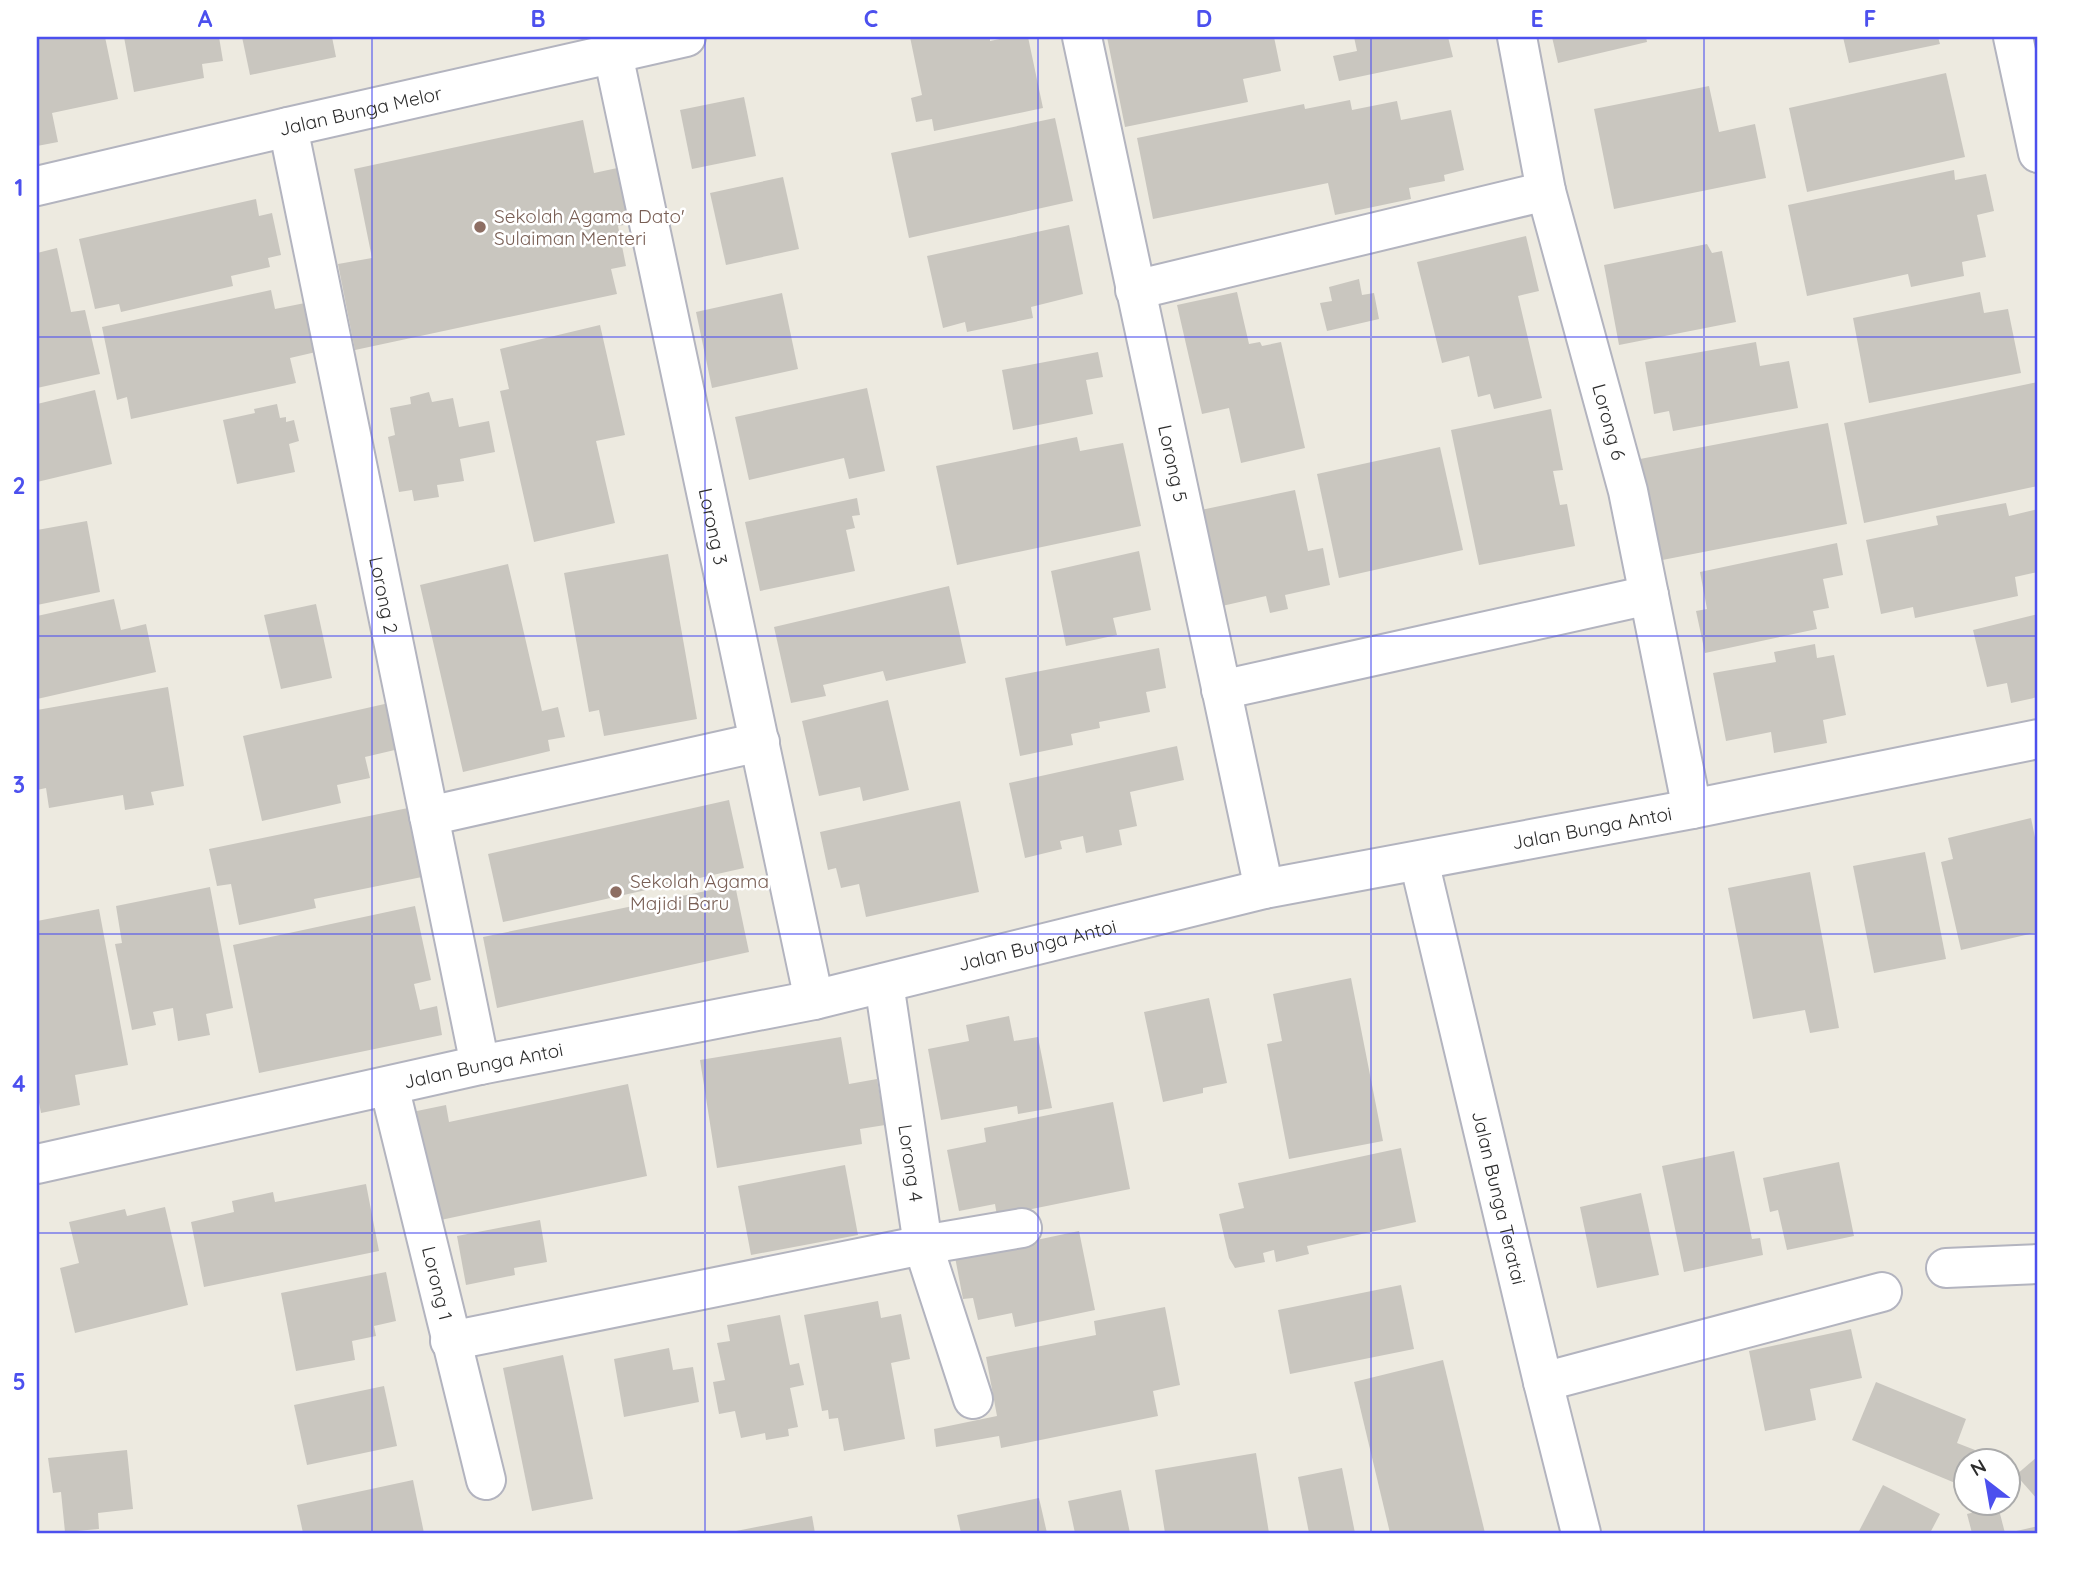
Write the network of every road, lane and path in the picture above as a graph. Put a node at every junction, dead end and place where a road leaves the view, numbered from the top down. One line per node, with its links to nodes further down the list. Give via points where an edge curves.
1 (686, 37): 5 (street, Jalan Bunga Melor)
2 (1082, 37): 10 (street, Lorong 5)
3 (1517, 37): 9 (street, Lorong 6)
4 (2013, 37): 7 (street)
5 (613, 54): 6 (street, Jalan Bunga Melor); 14 (street, Lorong 3)
6 (288, 127): 8 (street, Jalan Bunga Melor); 16 (street, Lorong 2)
7 (2038, 153)
8 (37, 186)
9 (1546, 191): 10 (street); 11 (street, Lorong 6, via 1628,491)
10 (1135, 290): 12 (street, Lorong 5)
11 (1649, 594): 12 (street); 15 (street, Lorong 6)
12 (1221, 690): 18 (street, Lorong 5)
13 (2038, 739): 15 (street, Jalan Bunga Antoi)
14 (760, 742): 16 (street); 20 (street, Lorong 3)
15 (1692, 809): 17 (street, Jalan Bunga Antoi)
16 (429, 817): 21 (street, Lorong 2)
17 (1419, 861): 18 (street, Jalan Bunga Antoi); 30 (street, Jalan Bunga Teratai)
18 (1264, 889): 19 (street, Jalan Bunga Antoi)
19 (884, 983): 20 (street, Jalan Bunga Antoi); 25 (street, Lorong 4)
20 (814, 1000): 21 (street, Jalan Bunga Antoi)
21 (480, 1065): 22 (street, Jalan Bunga Antoi)
22 (389, 1086): 23 (street, Jalan Bunga Antoi); 29 (street, Lorong 1)
23 (37, 1164)
24 (1022, 1228): 25 (street)
25 (923, 1245): 29 (street); 31 (street, Lorong 4)
26 (2038, 1264): 27 (street)
27 (1947, 1268)
28 (1882, 1292): 30 (street)
29 (450, 1341): 32 (street, Lorong 1)
30 (1543, 1382): 33 (street, Jalan Bunga Teratai)
31 (973, 1399)
32 (486, 1480)
33 (1581, 1533)

